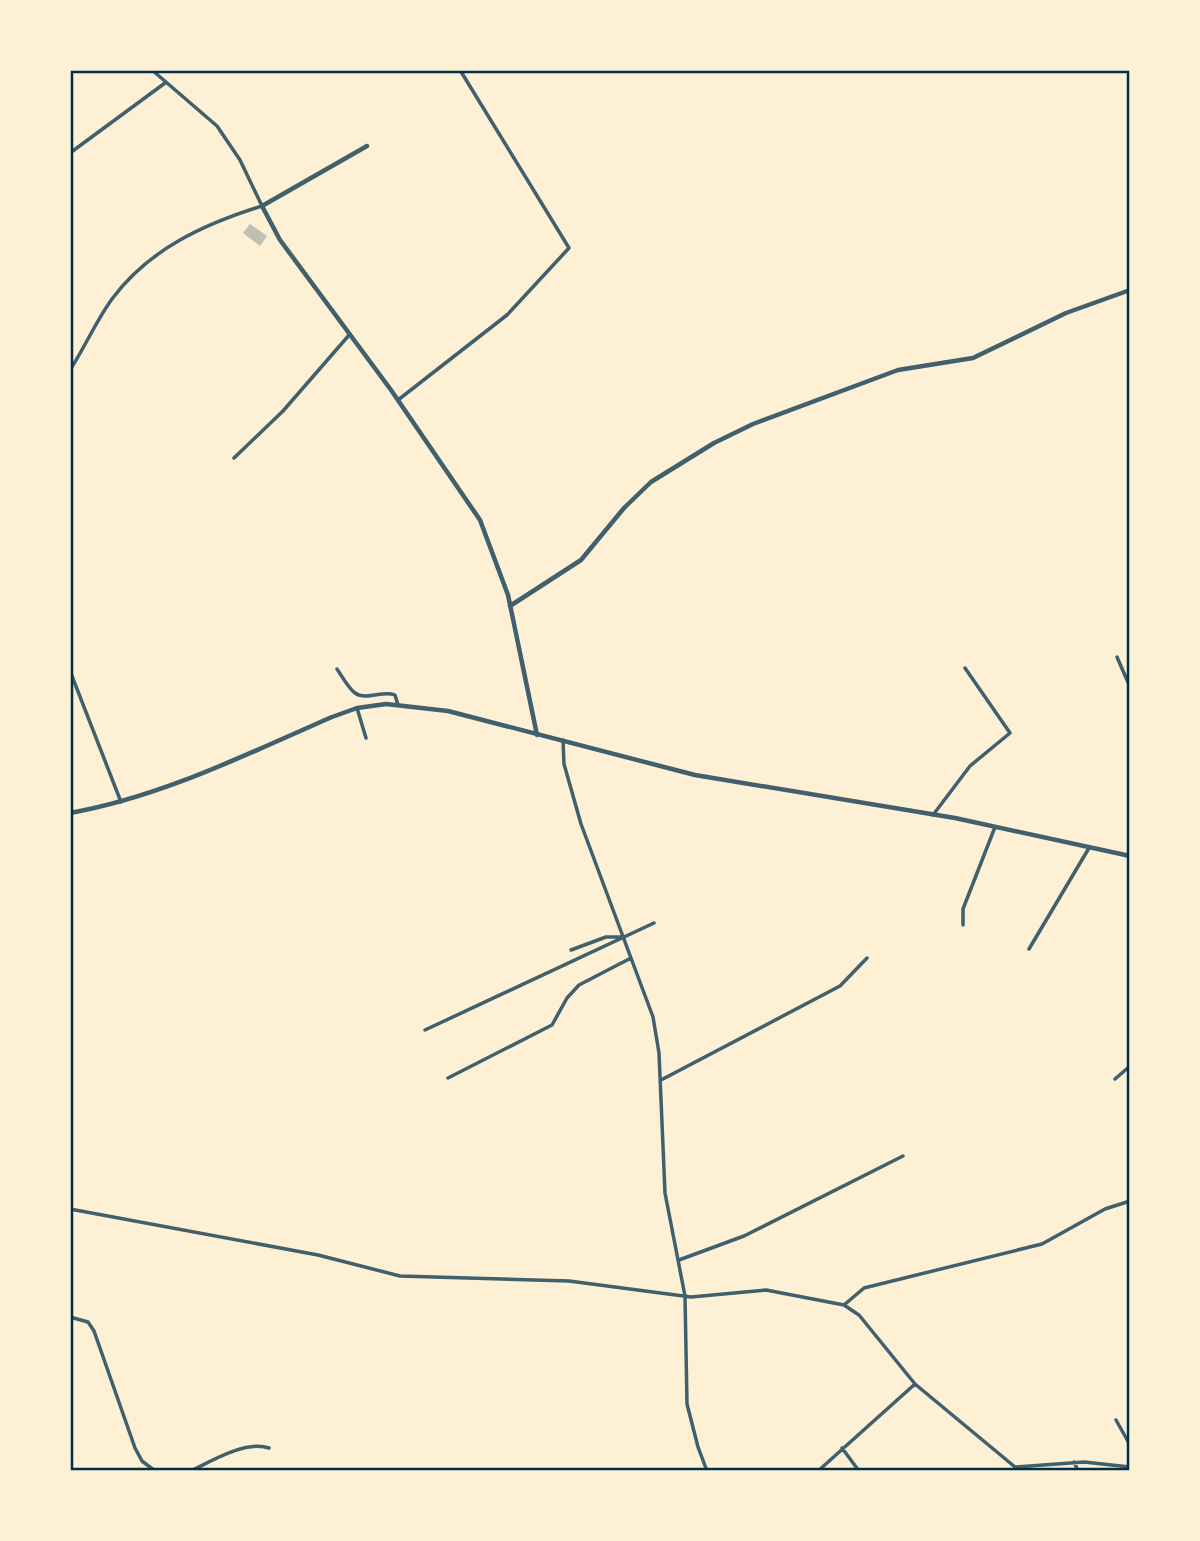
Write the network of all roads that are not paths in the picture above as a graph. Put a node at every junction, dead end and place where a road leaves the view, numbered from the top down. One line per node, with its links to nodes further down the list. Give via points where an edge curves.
1 (152, 70): 3 (street)
2 (460, 70): 10 (street, via 569,248 508,315)
3 (165, 83): 5 (street); 6 (street, via 216,126 240,160)
4 (367, 146): 6 (street)
5 (70, 153)
6 (262, 206): 8 (street, via 280,240); 9 (street, via 190,234 143,265 114,297)
7 (1130, 290): 12 (street, via 1066,313 973,358 898,370 752,424 714,443 651,482 581,560)
8 (350, 334): 10 (street); 11 (street, via 283,411)
9 (70, 370)
10 (398, 400): 12 (street, via 480,520)
11 (234, 458)
12 (510, 607): 20 (street)
13 (1117, 657): 17 (street)
14 (965, 668): 25 (street, via 1010,733 970,765)
15 (337, 669): 18 (street, via 355,693 388,692 396,695)
16 (70, 671): 23 (street)
17 (1130, 687)
18 (398, 705): 19 (street); 20 (street, via 448,711)
19 (357, 708): 21 (street); 23 (street)
20 (537, 735): 22 (street)
21 (366, 738)
22 (563, 740): 25 (street, via 695,775); 31 (street, via 571,793)
23 (121, 802): 24 (street)
24 (70, 813)
25 (933, 815): 26 (street)
26 (995, 827): 27 (street); 30 (street, via 963,909)
27 (1090, 846): 28 (street); 32 (street)
28 (1130, 856)
29 (654, 923): 31 (street)
30 (962, 925)
31 (624, 937): 33 (street, via 606,937); 34 (street); 36 (street)
32 (1029, 949)
33 (571, 950)
34 (631, 958): 38 (street, via 579,985 552,1025); 40 (street, via 653,1017)
35 (867, 958): 40 (street, via 840,986)
36 (425, 1030)
37 (1130, 1066): 39 (street)
38 (448, 1078)
39 (1115, 1079)
40 (661, 1080): 44 (street, via 665,1193)
41 (903, 1156): 44 (street, via 744,1236)
42 (1130, 1201): 46 (street, via 1105,1209 1042,1244 864,1288)
43 (70, 1209): 45 (street, via 318,1255 400,1276 569,1281)
44 (679, 1260): 45 (street)
45 (685, 1296): 46 (street, via 766,1290); 57 (street, via 687,1404)
46 (844, 1305): 48 (street, via 859,1315)
47 (70, 1317): 55 (street, via 88,1322 94,1331 135,1448)
48 (915, 1384): 51 (street); 53 (street, via 1015,1467)
49 (1116, 1420): 50 (street)
50 (1130, 1445)
51 (842, 1447): 58 (street); 59 (street)
52 (269, 1448): 56 (street, via 249,1448)
53 (1074, 1462): 54 (street); 60 (street)
54 (1130, 1467)
55 (155, 1471)
56 (191, 1471)
57 (707, 1471)
58 (818, 1471)
59 (859, 1471)
60 (1078, 1471)

